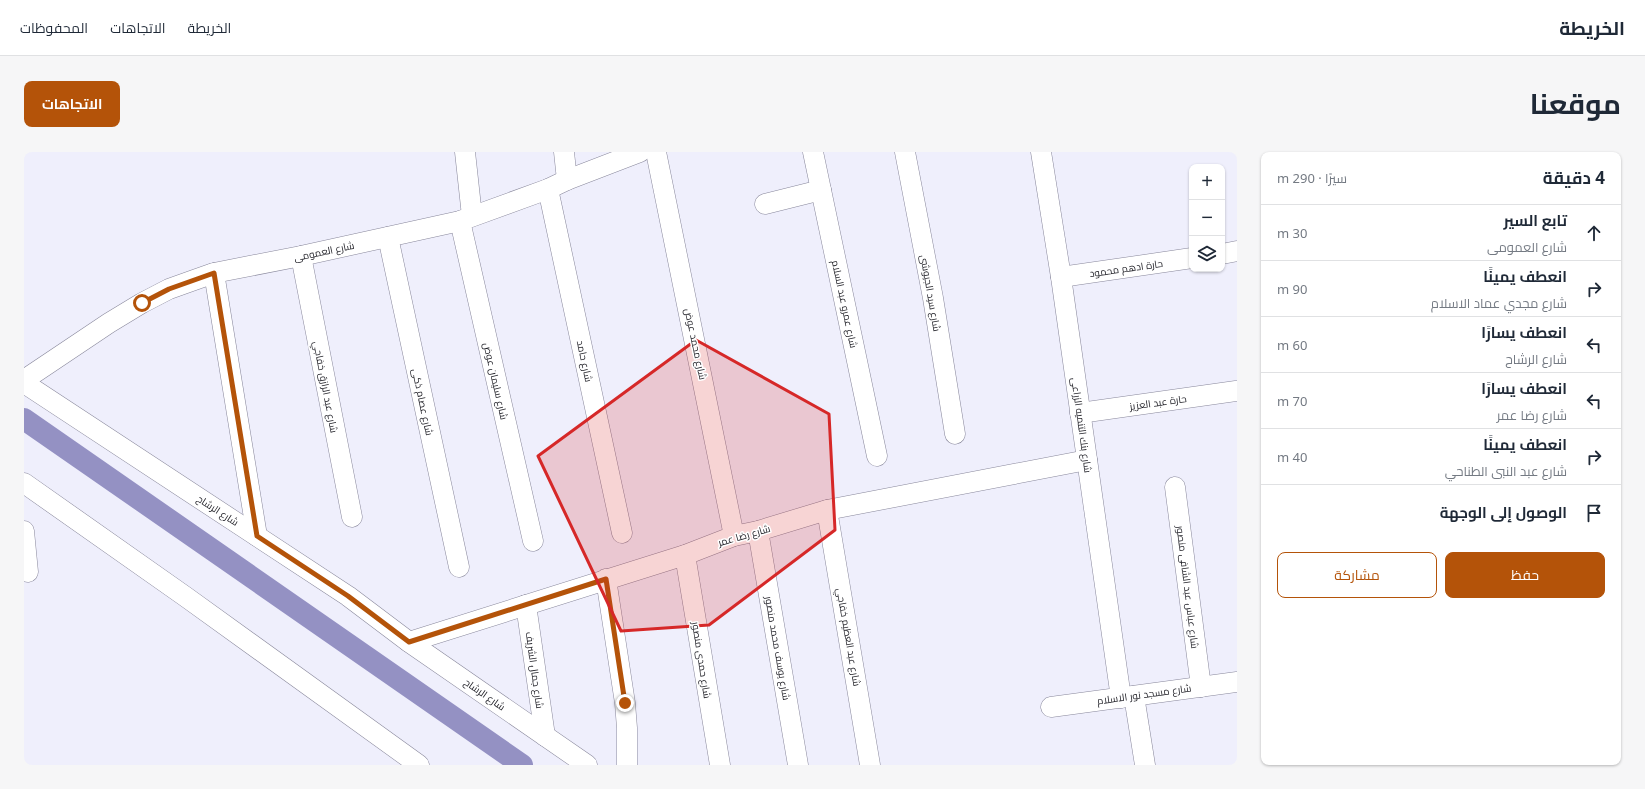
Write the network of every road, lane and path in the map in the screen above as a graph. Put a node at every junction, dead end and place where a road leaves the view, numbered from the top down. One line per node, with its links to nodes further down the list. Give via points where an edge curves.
1 (465, 152): 11 (street, شارع سليمان عوض)
2 (564, 152): 7 (street)
3 (643, 152): 7 (street, شارع العمومى); 33 (street, شارع محمد عوض)
4 (813, 152): 9 (street, شارع عمرو عبد السلام)
5 (906, 152): 22 (street, شارع سيد الجيوشى)
6 (1041, 152): 18 (street, شارع بنك التنميه الزراعى)
7 (567, 180): 8 (street, شارع العمومى)
8 (548, 190): 11 (street, شارع العمومى); 31 (street, شارع حامد)
9 (821, 190): 10 (street); 23 (street, شارع عمرو عبد السلام)
10 (765, 204)
11 (466, 219): 12 (street, شارع العمومى); 34 (street, شارع سليمان عوض)
12 (388, 237): 15 (street, شارع العمومى); 36 (street, شارع عصام ذكى)
13 (1236, 251): 14 (street)
14 (1225, 253)
15 (301, 256): 17 (street, شارع العمومى); 28 (street, شارع عبد الرازق خفاجي)
16 (1189, 258): 18 (street, حارة ادهم محمود)
17 (214, 273): 19 (street, شارع العمومى, via 169,289 142,303 108,323); 32 (street)
18 (1061, 277): 21 (street, شارع بنك التنميه الزراعى)
19 (24, 382): 32 (street, شارع الرشاح)
20 (1236, 391): 21 (street, حارة عبد العزيز)
21 (1080, 413): 24 (street, شارع بنك التنميه الزراعى)
22 (955, 434)
23 (877, 456)
24 (1087, 460): 27 (street, شارع رضا عمر); 43 (street, شارع بنك التنميه الزراعى)
25 (24, 483): 46 (street)
26 (1175, 487): 42 (street, شارع عباس عبد الشافى منصور)
27 (827, 510): 30 (street, شارع رضا عمر); 51 (street, شارع عبد العظيم خفاجي)
28 (352, 517)
29 (24, 530): 37 (street)
30 (758, 531): 33 (street, شارع رضا عمر); 50 (street, شارع يوسف محمد منصور)
31 (622, 533)
32 (257, 536): 40 (street, شارع الرشاح, via 348,596)
33 (734, 536): 35 (street, شارع رضا عمر)
34 (533, 541)
35 (685, 555): 38 (street, شارع رضا عمر); 49 (street, شارع حمدى منصور)
36 (459, 567)
37 (28, 572)
38 (606, 579): 39 (street, شارع رضا عمر); 48 (street, via 625,703)
39 (526, 605): 40 (street, شارع رضا عمر); 45 (street, شارع جمال الشريف)
40 (409, 642): 45 (street, شارع الرشاح)
41 (1237, 682): 42 (street, شارع مسجد نور الاسلام)
42 (1201, 687): 43 (street, شارع مسجد نور الاسلام)
43 (1128, 697): 44 (street, شارع مسجد نور الاسلام); 52 (street, شارع بنك التنميه الزراعى)
44 (1052, 707)
45 (545, 736): 47 (street, شارع الرشاح)
46 (419, 765)
47 (587, 765)
48 (627, 765)
49 (720, 765)
50 (798, 765)
51 (870, 765)
52 (1145, 765)

